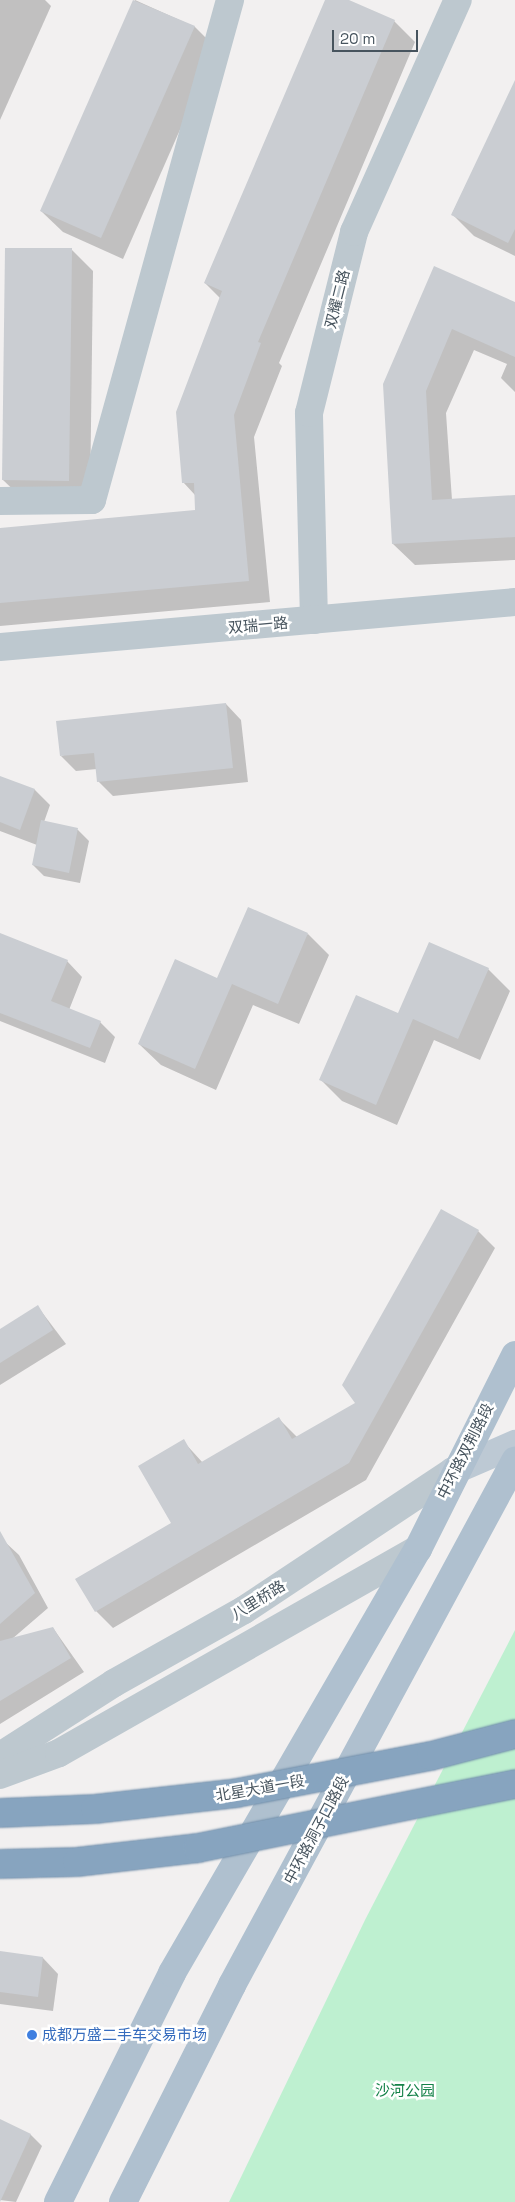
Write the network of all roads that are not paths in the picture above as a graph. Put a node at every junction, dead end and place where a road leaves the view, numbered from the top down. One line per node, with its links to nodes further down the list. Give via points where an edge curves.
1 (230, 0): 3 (street, via 92,500)
2 (458, 0): 5 (street, 双耀二路, via 354,232 308,413)
3 (0, 501)
4 (515, 602): 5 (street, 双瑞一路)
5 (314, 620): 6 (street, 双瑞一路)
6 (0, 647)
7 (515, 1355): 10 (main road, 中环路双荆路段)
8 (515, 1444): 10 (main road, 八里桥路)
9 (515, 1461): 19 (main road, 中环路洞子口路段, via 232,1985)
10 (453, 1471): 11 (main road, 中环路双荆路段); 13 (street, 八里桥路, via 244,1610 114,1683)
11 (418, 1549): 14 (street, via 58,1754); 18 (main road, via 172,1973)
12 (515, 1734): 16 (highway, 北星大道一段, bridge, via 431,1756 237,1793 95,1809)
13 (0, 1756)
14 (0, 1775)
15 (515, 1784): 17 (highway, bridge, via 198,1848 77,1862)
16 (0, 1813)
17 (0, 1864)
18 (58, 2202)
19 (123, 2202)

